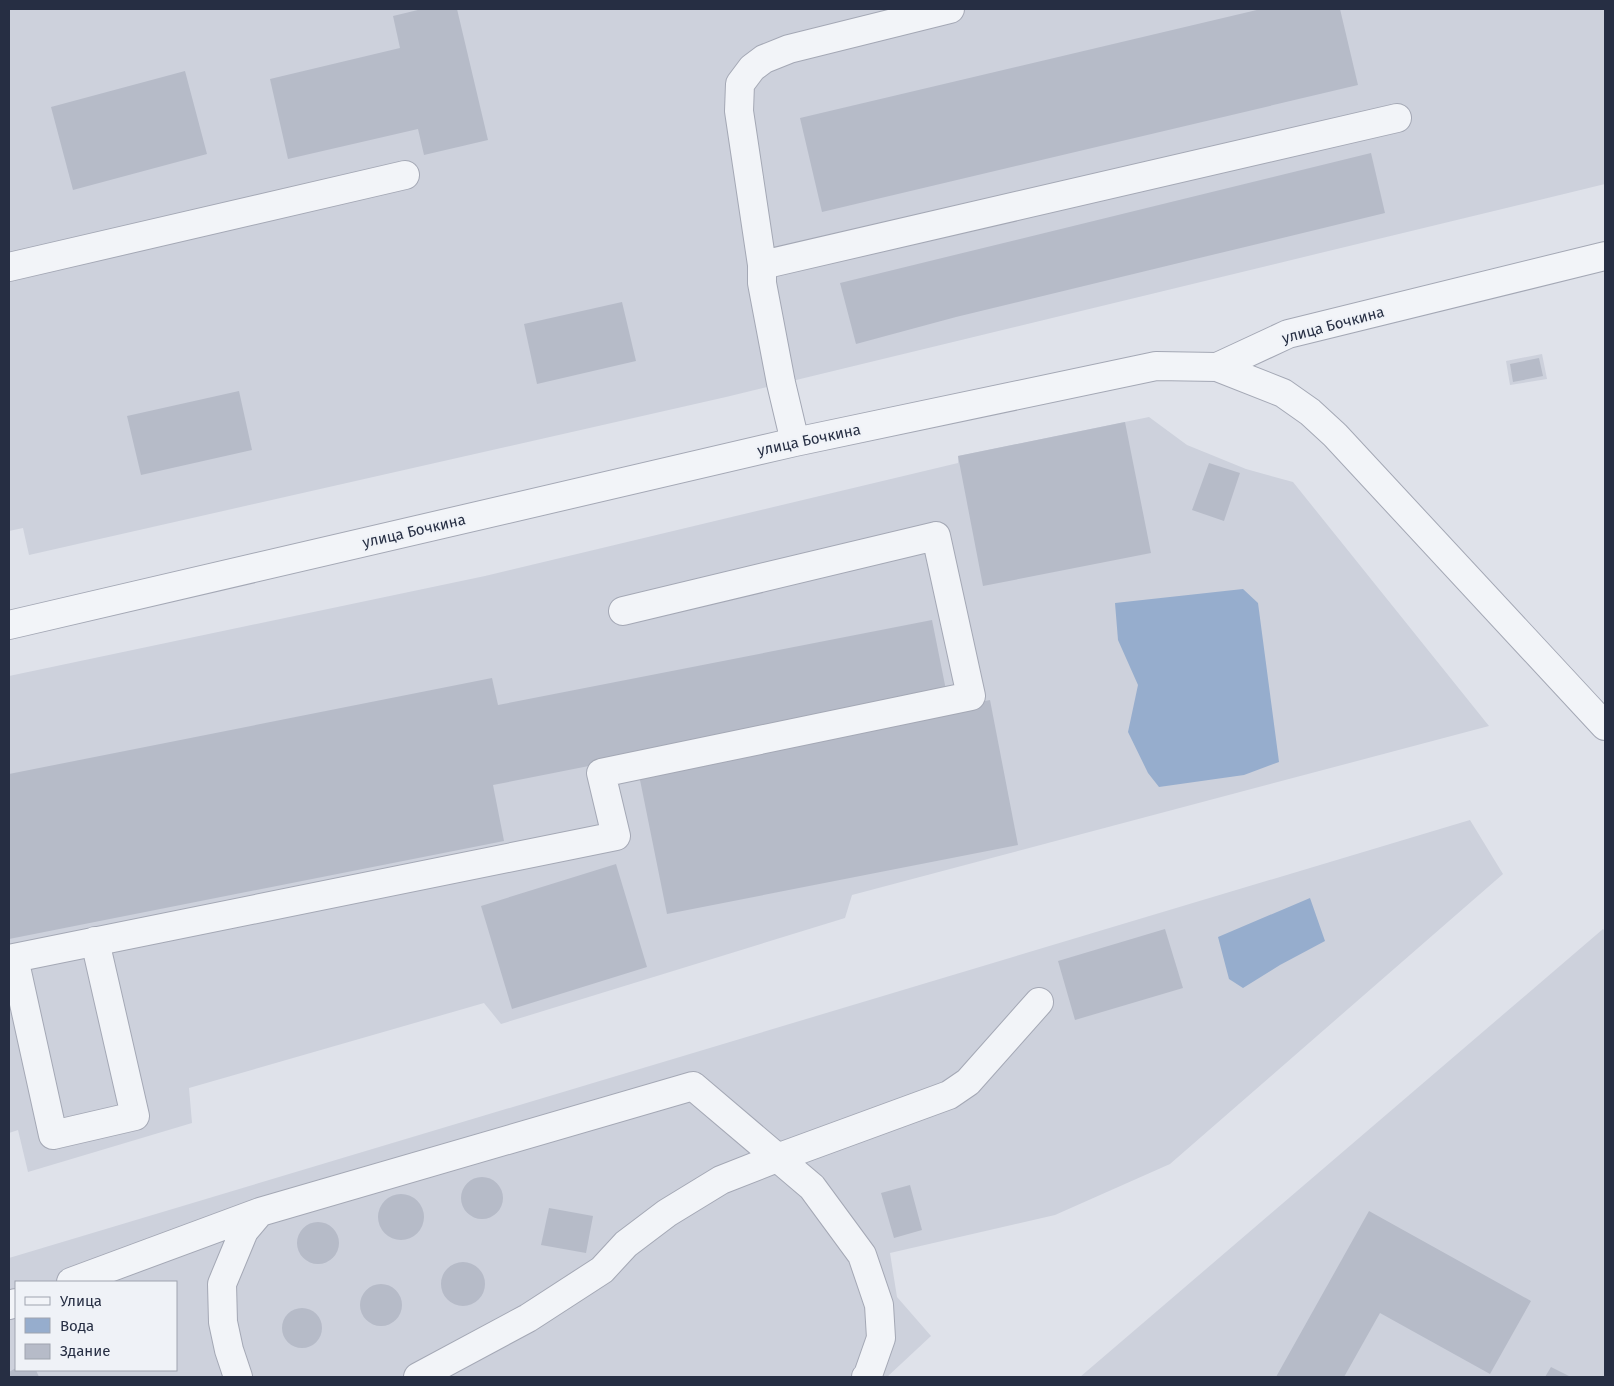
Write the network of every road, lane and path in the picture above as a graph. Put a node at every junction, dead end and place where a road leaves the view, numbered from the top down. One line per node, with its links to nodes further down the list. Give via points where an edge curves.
1 (950, 9): 5 (street, via 789,48 764,59 740,84 739,112)
2 (1397, 118): 5 (street)
3 (405, 175): 6 (street)
4 (1605, 256): 7 (street, улица Бочкина, via 1288,334)
5 (762, 265): 8 (street, via 762,283 780,383)
6 (9, 267)
7 (1218, 367): 8 (street, улица Бочкина, via 1156,366); 11 (street, via 1283,394 1310,412 1335,435)
8 (795, 442): 10 (street, улица Бочкина)
9 (623, 611): 12 (street, via 936,536 971,696 601,773 616,836)
10 (9, 625)
11 (1605, 726)
12 (95, 941): 13 (street); 13 (street, via 135,1116 53,1135)
13 (11, 958)
14 (1040, 1002): 15 (street, via 968,1082 948,1095)
15 (777, 1158): 16 (street, via 693,1086); 19 (street, via 721,1180 667,1213 626,1244 602,1270 528,1318); 20 (street, via 812,1187 862,1255 879,1305 880,1338)
16 (260, 1212): 17 (street); 18 (street, via 244,1231 222,1284 223,1322 228,1350)
17 (74, 1281)
18 (238, 1377)
19 (418, 1377)
20 (866, 1377)

